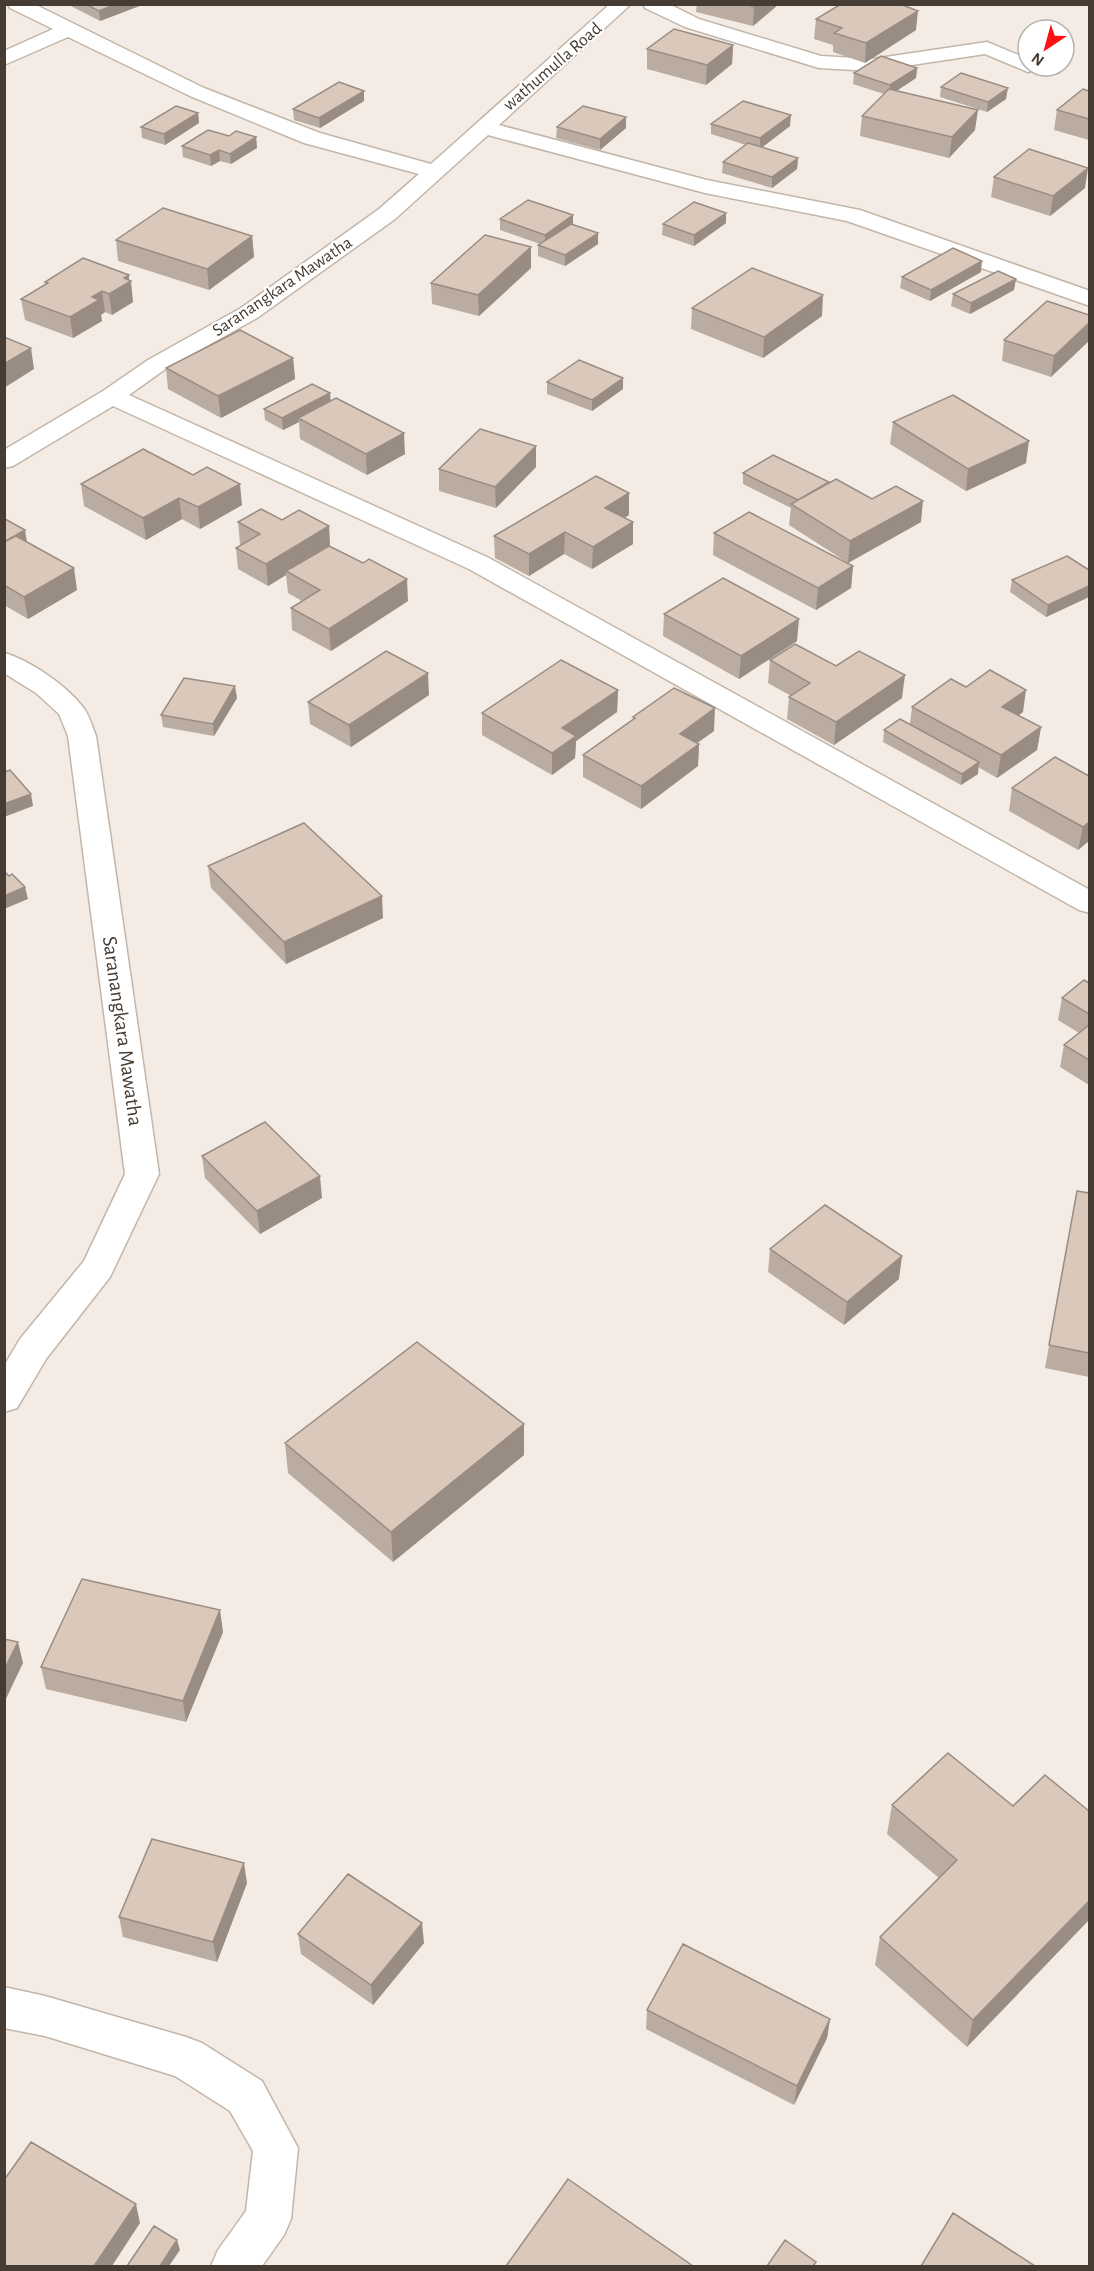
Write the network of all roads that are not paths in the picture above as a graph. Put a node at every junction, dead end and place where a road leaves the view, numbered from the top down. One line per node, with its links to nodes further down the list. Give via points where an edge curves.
1 (17, 4): 4 (street)
2 (622, 4): 7 (street, wathumulla Road)
3 (652, 4): 6 (street, via 692,23 819,62 872,65 987,48)
4 (67, 30): 5 (street); 8 (street, via 197,92 312,138)
5 (4, 59)
6 (1016, 60)
7 (483, 128): 8 (street, Saranangkara Mawatha); 9 (street, via 705,186 852,215)
8 (433, 171): 10 (street, Saranangkara Mawatha, via 387,214 249,313 156,365)
9 (1089, 299)
10 (112, 396): 11 (street, Saranangkara Mawatha); 13 (street, via 478,563)
11 (4, 461)
12 (4, 661): 14 (street, Saranangkara Mawatha, via 46,687 71,710 82,736 142,1174 98,1268 33,1349)
13 (1089, 903)
14 (4, 1398)
15 (4, 2007): 16 (street, via 186,2058 246,2096 276,2148 268,2219)
16 (234, 2266)

